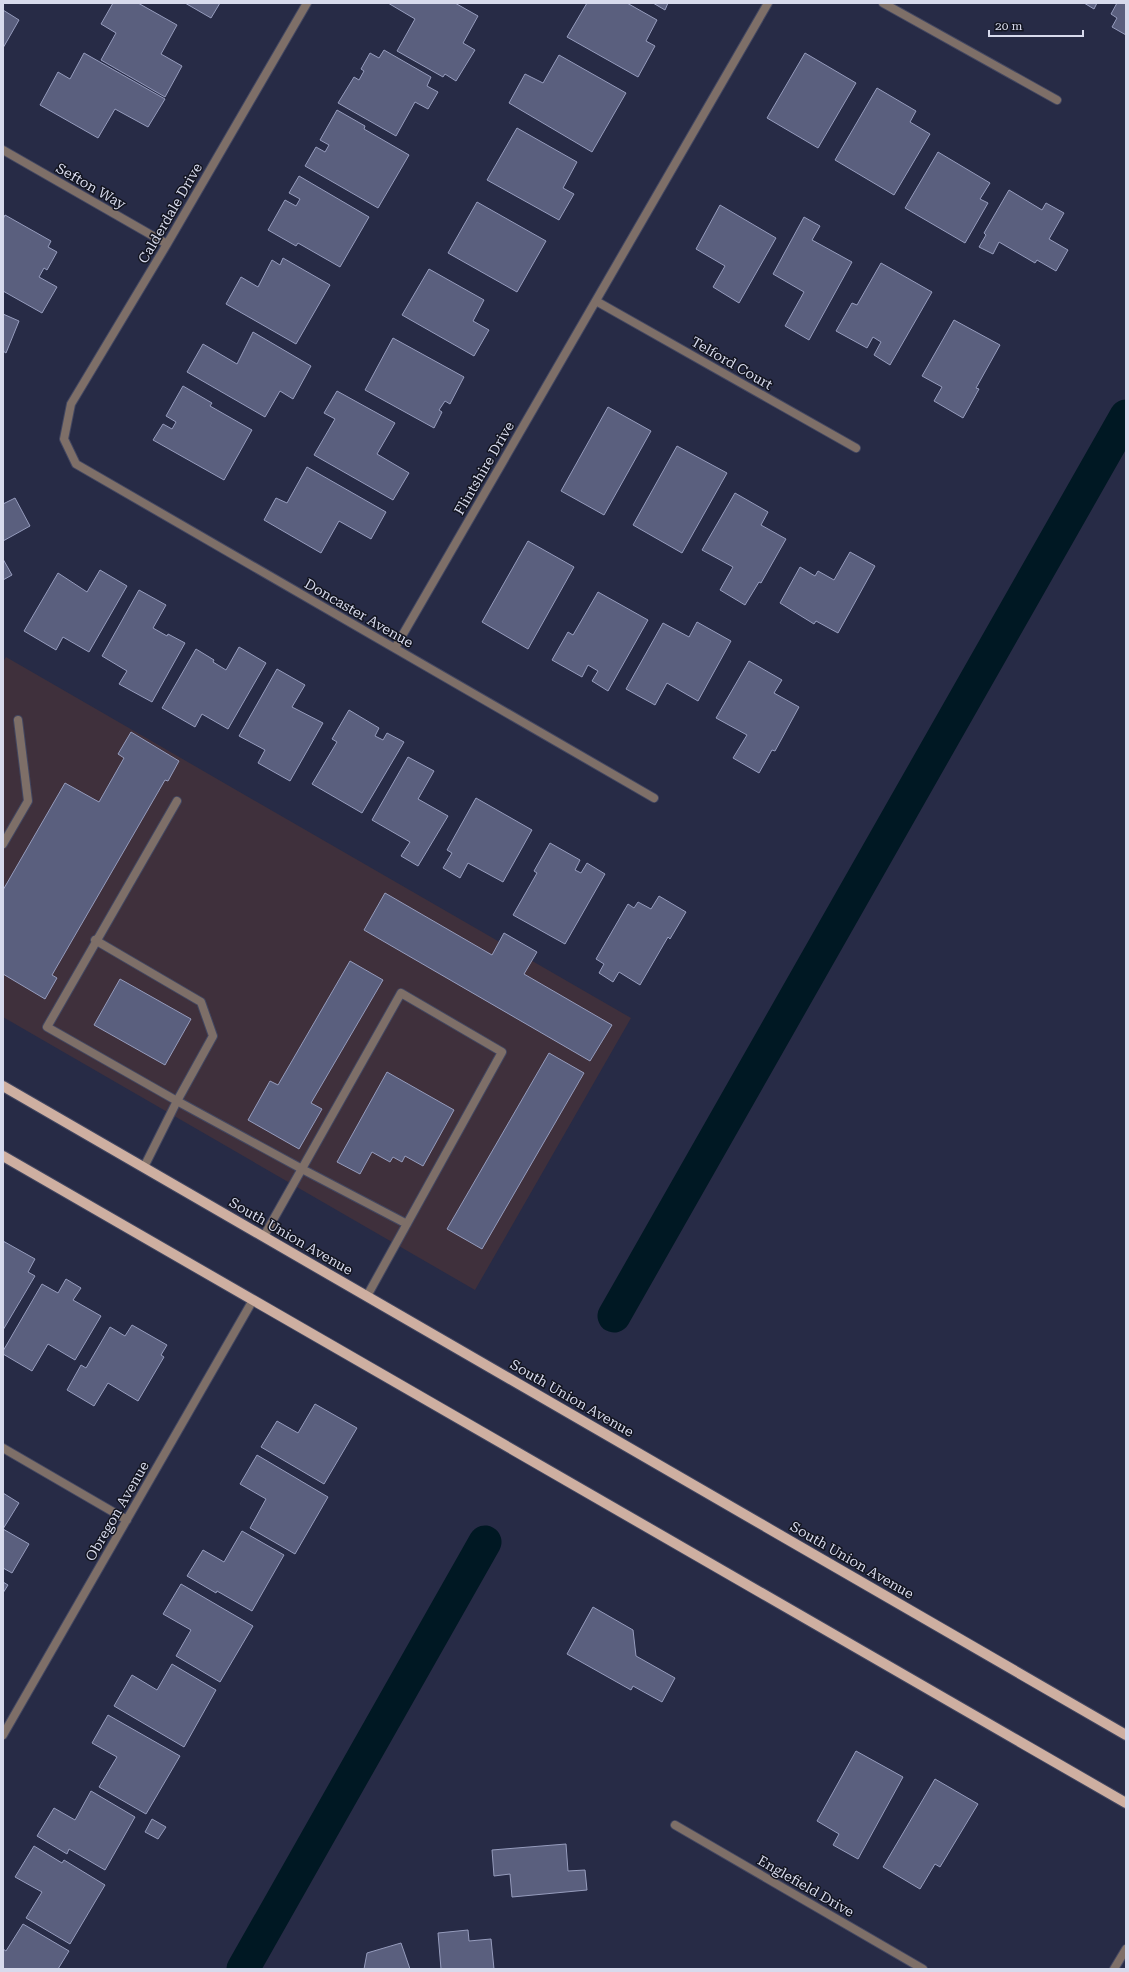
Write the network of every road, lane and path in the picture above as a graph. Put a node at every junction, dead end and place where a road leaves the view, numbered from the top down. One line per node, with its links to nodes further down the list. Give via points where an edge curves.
1 (307, 3): 6 (street, Calderdale Drive)
2 (768, 3): 7 (street, Flintshire Drive)
3 (883, 3): 4 (street)
4 (1057, 100)
5 (3, 150): 6 (street, Sefton Way)
6 (167, 244): 8 (street, Calderdale Drive, via 71,404)
7 (596, 301): 9 (street, Telford Court); 10 (street, Flintshire Drive)
8 (64, 439): 10 (street, Doncaster Avenue, via 76,464)
9 (856, 448)
10 (395, 648): 12 (street, Doncaster Avenue)
11 (18, 720): 14 (street, via 28,801)
12 (654, 798)
13 (177, 800): 15 (street)
14 (3, 844)
15 (95, 940): 17 (street, via 201,1002 213,1036); 17 (street, via 47,1027)
16 (3, 1086): 19 (main road, South Union Avenue)
17 (177, 1101): 19 (street); 20 (street)
18 (3, 1156): 24 (main road)
19 (144, 1167): 22 (main road, South Union Avenue)
20 (302, 1169): 21 (street); 21 (street, via 401,993 502,1052); 22 (street)
21 (407, 1224): 23 (street)
22 (264, 1236): 23 (main road, South Union Avenue)
23 (367, 1296): 28 (main road, South Union Avenue)
24 (253, 1300): 26 (street, Obregon Avenue); 29 (main road)
25 (3, 1448): 26 (street)
26 (126, 1520): 27 (street, Obregon Avenue)
27 (3, 1735)
28 (1126, 1735)
29 (1126, 1803)
30 (675, 1825): 32 (street, Englefield Drive)
31 (1126, 1949): 33 (street)
32 (923, 1969)
33 (1114, 1969)

